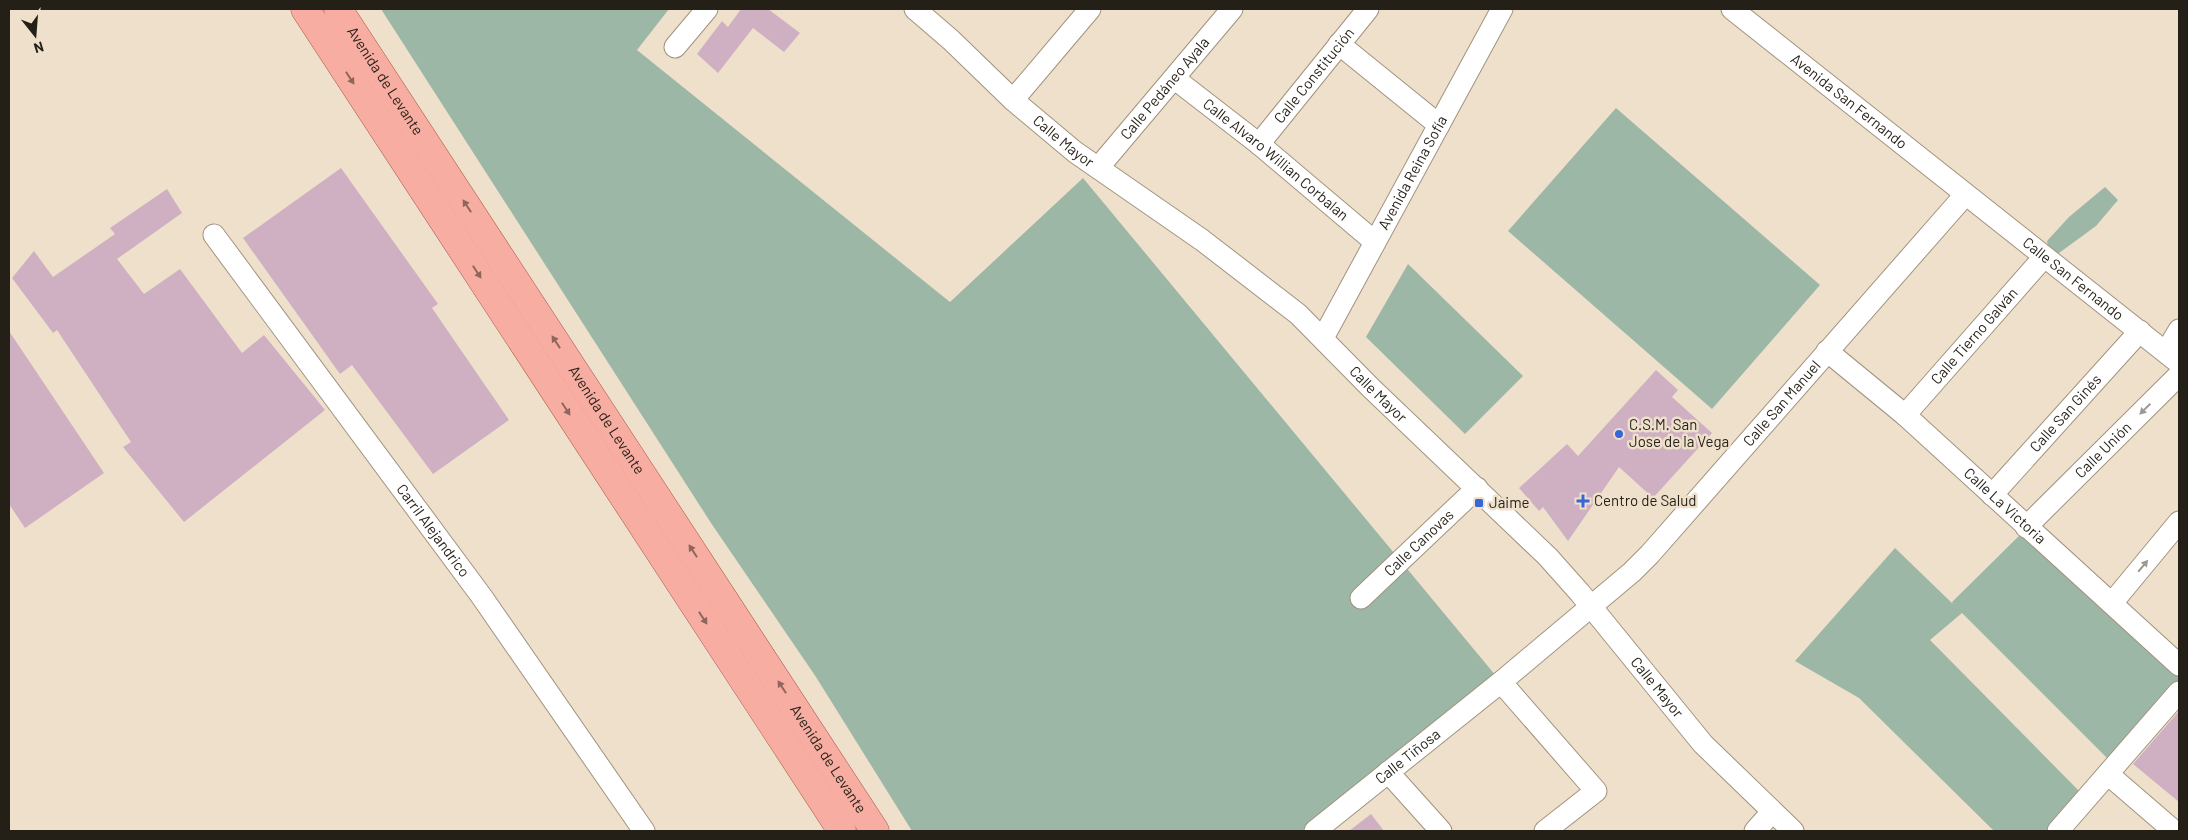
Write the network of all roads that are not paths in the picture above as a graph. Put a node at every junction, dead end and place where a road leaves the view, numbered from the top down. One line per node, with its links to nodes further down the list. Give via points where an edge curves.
1 (303, 9): 42 (main road, Avenida de Levante, one-way to 42)
2 (338, 9): 43 (main road, Avenida de Levante, one-way to 2)
3 (707, 9): 11 (street)
4 (915, 9): 13 (street, Calle Mayor)
5 (1090, 9): 13 (street)
6 (1232, 9): 12 (street, Calle Pedáneo Ayala)
7 (1368, 9): 10 (street, Calle Constitución)
8 (1502, 9): 14 (street, Avenida Reina Sofía)
9 (1732, 9): 17 (street, Avenida San Fernando)
10 (1340, 44): 14 (street); 15 (street, Calle Constitución)
11 (675, 47)
12 (1175, 79): 15 (street, Calle Alvaro Willian Corbalan); 16 (street, Calle Pedáneo Ayala)
13 (1013, 100): 16 (street, Calle Mayor)
14 (1439, 125): 19 (street, Avenida Reina Sofía)
15 (1259, 144): 19 (street, Calle Alvaro Willian Corbalan)
16 (1098, 168): 23 (street, Calle Mayor, via 1266,288)
17 (1966, 195): 20 (street, Calle San Fernando); 24 (street, Calle San Manuel)
18 (214, 235): 41 (street, Carril Alejandrico, via 482,597)
19 (1375, 242): 23 (street, Avenida Reina Sofía)
20 (2044, 257): 22 (street, Calle San Fernando); 27 (street, Calle Tierno Galván)
21 (2179, 330): 25 (street)
22 (2140, 331): 25 (street, Calle San Fernando); 29 (street, Calle San Ginés)
23 (1323, 338): 28 (street, Calle Mayor, via 1391,408)
24 (1827, 351): 27 (street, Calle La Victoria); 34 (street, Calle San Manuel, via 1650,554)
25 (2173, 358)
26 (2179, 375): 31 (street, Calle Unión, one-way to 31)
27 (1905, 415): 29 (street, Calle La Victoria)
28 (1477, 488): 32 (street, Calle Canovas); 34 (street, Calle Mayor, via 1548,557)
29 (1992, 495): 31 (street, Calle La Victoria)
30 (2179, 522): 33 (street, one-way to 30)
31 (2026, 527): 33 (street, Calle La Victoria)
32 (1361, 598)
33 (2112, 603): 35 (street, Calle La Victoria)
34 (1591, 607): 36 (street, Calle San Manuel); 40 (street, Calle Mayor, via 1703,744)
35 (2179, 665)
36 (1501, 682): 38 (street, Calle Tiñosa); 46 (street, via 1596,791)
37 (2179, 692): 39 (street)
38 (1388, 772): 44 (street, Calle Tiñosa); 45 (street)
39 (2108, 775): 49 (street); 50 (street)
40 (1772, 812): 47 (street); 48 (street, Calle Mayor)
41 (644, 831)
42 (842, 831)
43 (875, 831)
44 (1315, 831)
45 (1441, 831)
46 (1545, 831)
47 (1755, 831)
48 (1793, 831)
49 (2058, 831)
50 (2174, 831)

